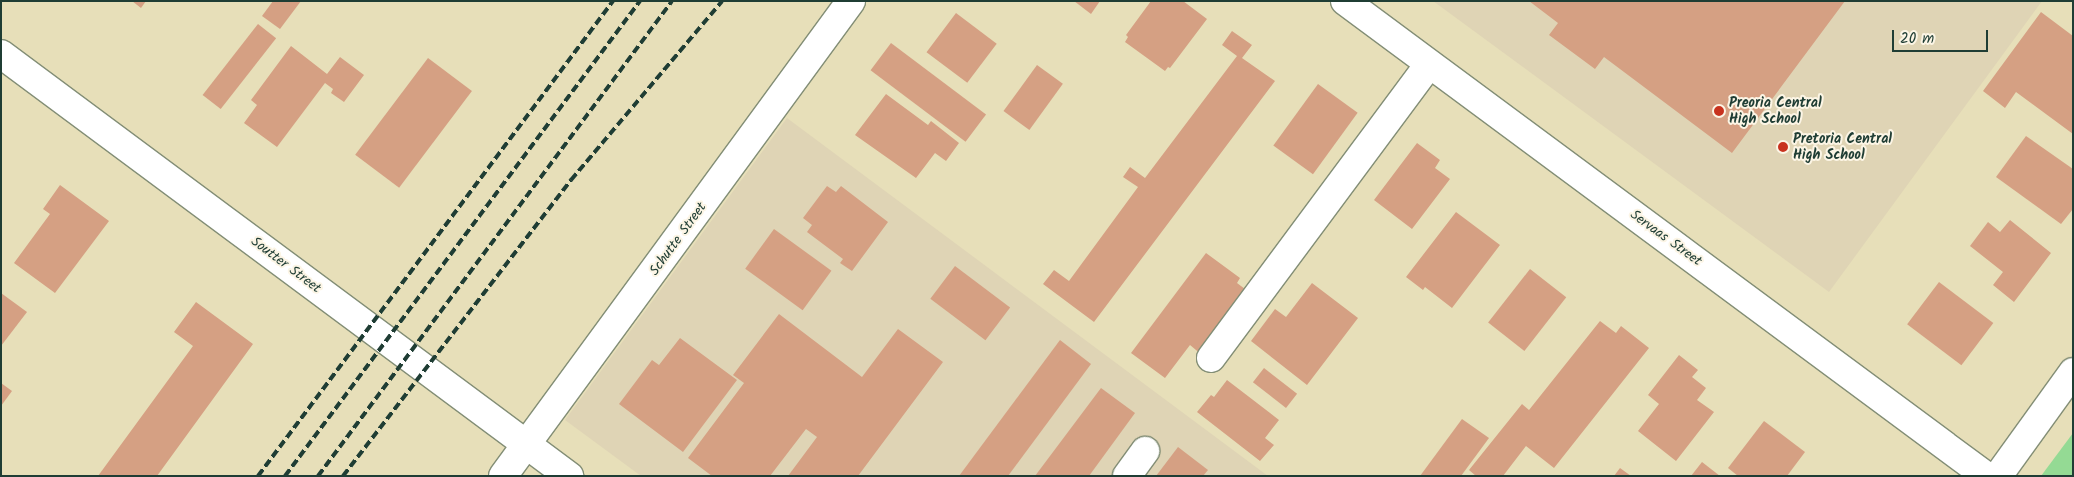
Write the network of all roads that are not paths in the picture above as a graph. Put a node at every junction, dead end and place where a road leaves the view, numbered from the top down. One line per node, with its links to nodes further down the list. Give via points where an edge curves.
1 (852, 1): 7 (street, Schutte Street)
2 (1345, 1): 4 (street, Servaas Street)
3 (1, 54): 7 (street, Soutter Street)
4 (1429, 64): 5 (street); 12 (street, Servaas Street)
5 (1211, 358)
6 (2073, 372): 13 (street)
7 (527, 444): 9 (street, Schutte Street); 10 (street, Soutter Street)
8 (1145, 451): 11 (street)
9 (504, 476)
10 (569, 476)
11 (1126, 476)
12 (1986, 476)
13 (1998, 476)

